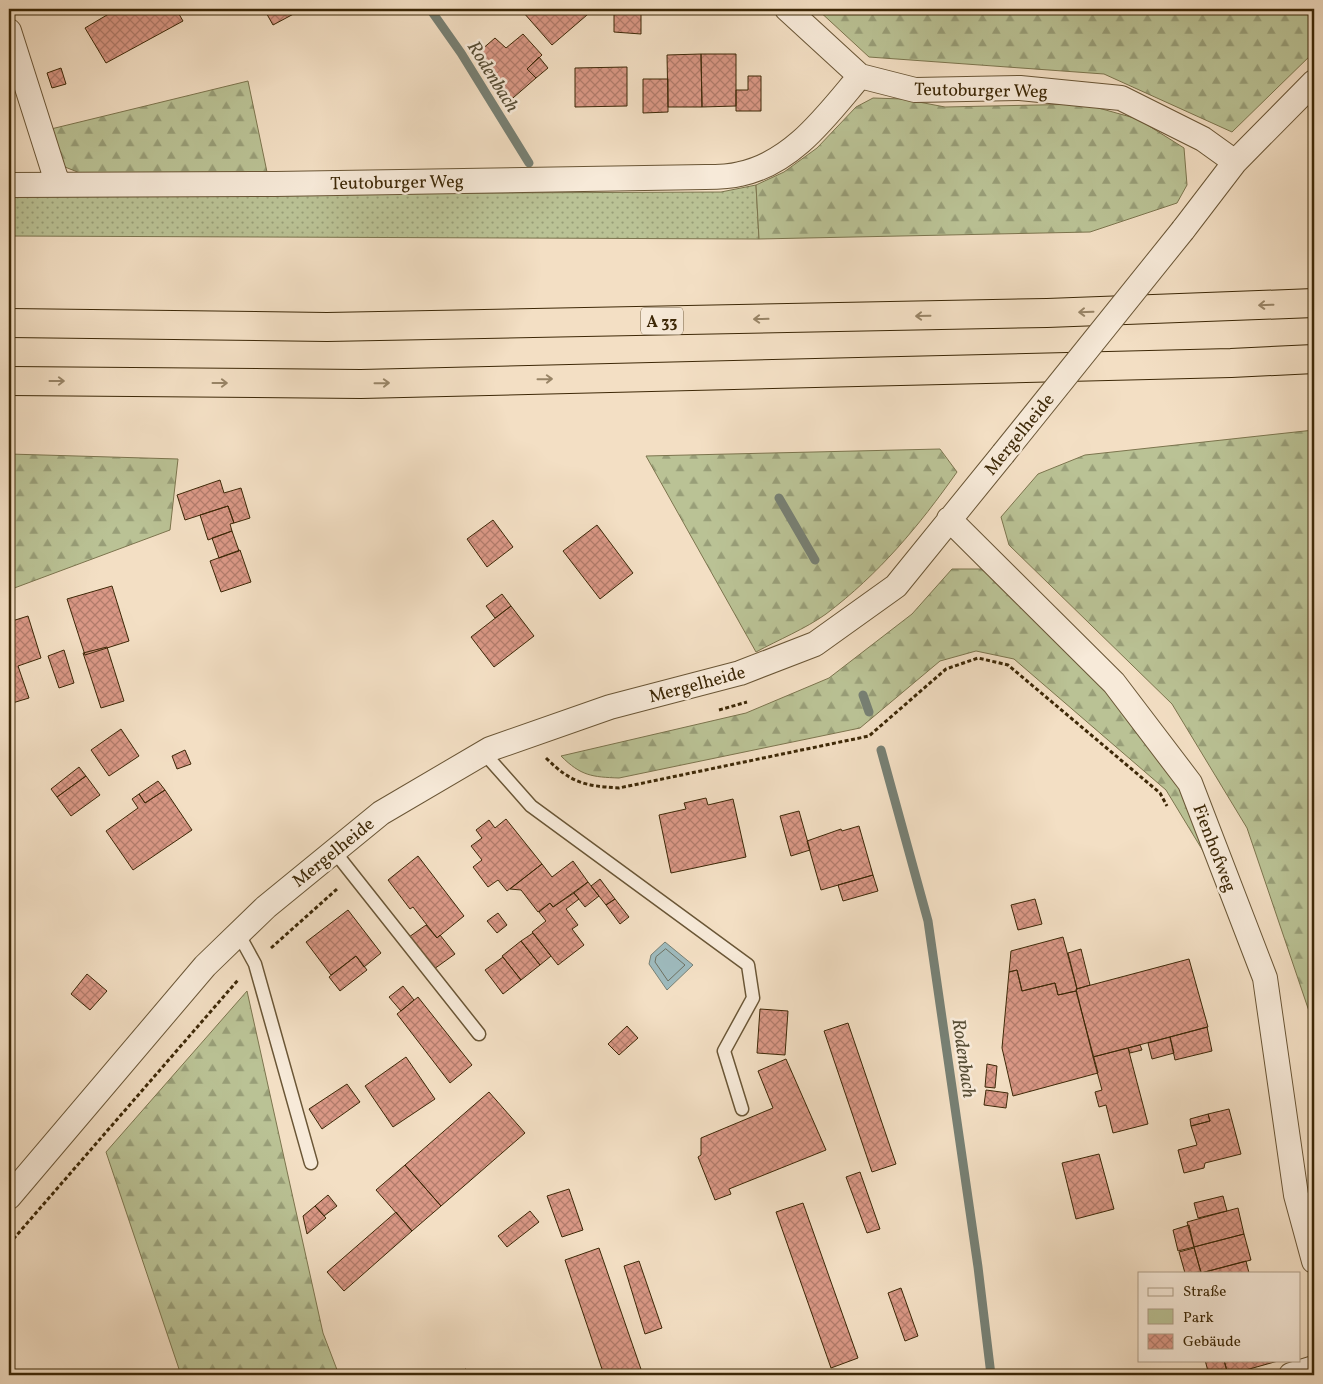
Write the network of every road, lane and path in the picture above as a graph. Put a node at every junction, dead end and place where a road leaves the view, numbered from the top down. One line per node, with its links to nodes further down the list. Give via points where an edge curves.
1 (786, 9): 3 (street, Teutoburger Weg)
2 (9, 31): 7 (street)
3 (860, 76): 5 (street, Teutoburger Weg, via 915,90 1020,88 1122,98 1202,139); 7 (street, Teutoburger Weg, via 802,141 774,162 740,174 676,178)
4 (1314, 82): 5 (street, Mergelheide)
5 (1235, 162): 12 (street, Mergelheide, bridge)
6 (9, 185): 7 (street, Teutoburger Weg)
7 (58, 185)
8 (1314, 303): 9 (highway, A 33, one-way to 9, via 1047,314 337,327)
9 (9, 323)
10 (1314, 359): 11 (highway, one-way to 10, via 361,384)
11 (9, 381)
12 (950, 519): 16 (street, Mergelheide, via 896,586 815,644 740,673 610,707); 25 (street, Fienhofweg, via 1114,683 1190,783 1265,978)
13 (750, 700): 14 (path)
14 (713, 711)
15 (550, 752): 17 (path, via 542,754 562,774 590,786 620,788 869,736 946,669 978,658 1008,665 1160,793)
16 (484, 753): 18 (street, Mergelheide, via 381,813); 23 (lane, via 531,806 748,965 753,998 724,1051)
17 (1169, 810)
18 (334, 851): 19 (lane); 20 (street, Mergelheide)
19 (353, 875): 21 (path, via 293,926); 22 (lane)
20 (238, 933): 21 (lane); 26 (street, Mergelheide, via 205,966)
21 (255, 964): 24 (lane); 27 (path, via 228,990)
22 (479, 1034)
23 (742, 1110)
24 (311, 1164)
25 (1305, 1194): 28 (street, Fienhofweg)
26 (9, 1197)
27 (9, 1244)
28 (1314, 1261)
29 (1314, 1368): 30 (street)
30 (1291, 1375)

